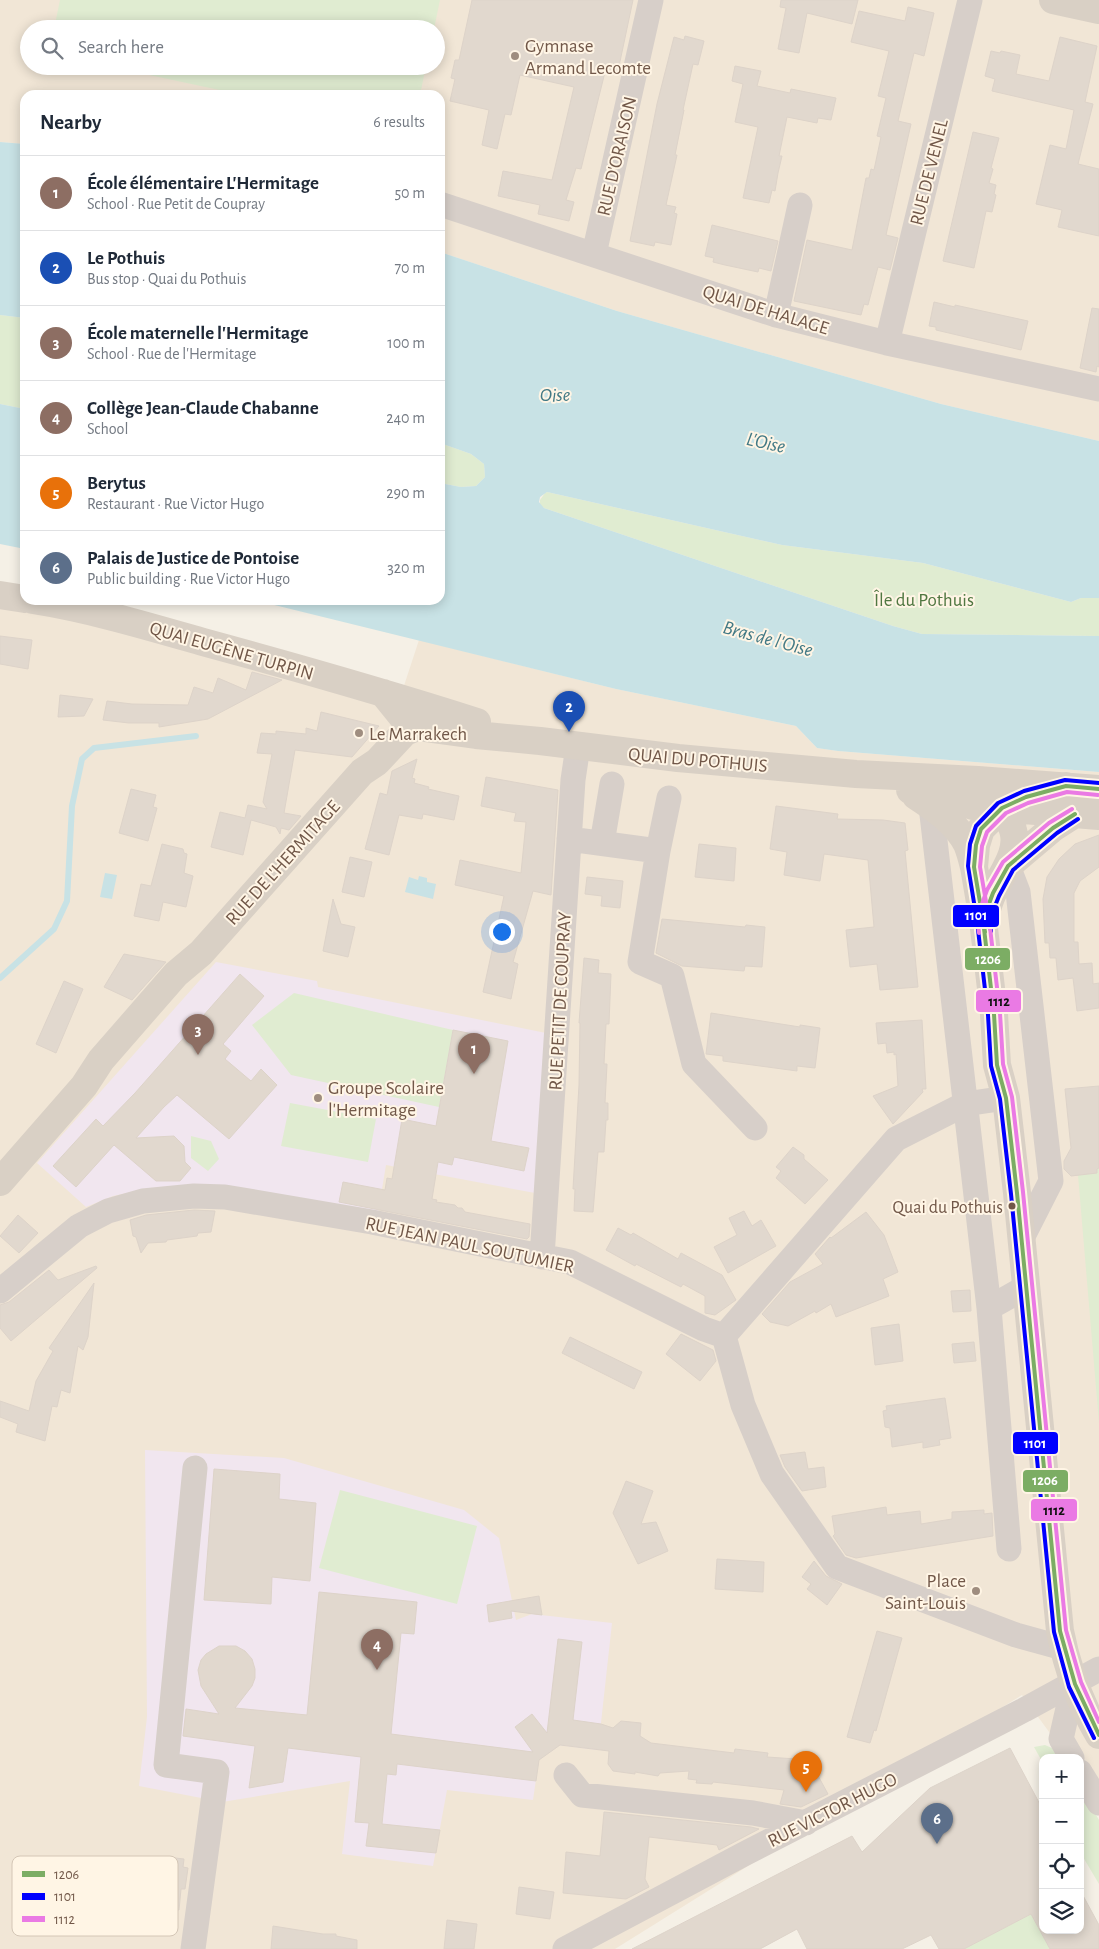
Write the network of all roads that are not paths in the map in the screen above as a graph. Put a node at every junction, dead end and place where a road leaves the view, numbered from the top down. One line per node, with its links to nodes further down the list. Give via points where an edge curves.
1 (651, 0): 7 (street, RUE D'ORAISON)
2 (970, 0): 9 (street, RUE DE VENEL)
3 (1053, 0): 4 (main road)
4 (1099, 10)
5 (800, 205): 8 (street)
6 (445, 206): 7 (street, QUAI DE HALAGE)
7 (594, 254): 8 (street, QUAI DE HALAGE)
8 (776, 315): 9 (street, QUAI DE HALAGE)
9 (887, 343): 10 (street, QUAI DE HALAGE)
10 (1099, 389)
11 (0, 595): 12 (main road)
12 (20, 598)
13 (62, 605): 14 (main road, QUAI EUGÈNE TURPIN, via 109,616)
14 (405, 716): 15 (main road, QUAI DU POTHUIS, via 476,735); 15 (main road, QUAI DU POTHUIS, via 424,711 445,712); 36 (main road, RUE DE L'HERMITAGE, via 369,755 362,772 201,953 165,986)
15 (540, 741): 16 (main road, QUAI DU POTHUIS)
16 (578, 746): 17 (main road, QUAI DU POTHUIS); 27 (street, RUE PETIT DE COUPRAY)
17 (856, 774): 18 (main road, QUAI DU POTHUIS); 22 (main road, QUAI DU POTHUIS)
18 (978, 780): 20 (main road, QUAI DU POTHUIS); 25 (main road)
19 (612, 784): 28 (street)
20 (1066, 786): 21 (main road, QUAI DU POTHUIS); 25 (main road, via 1026,797)
21 (1099, 789)
22 (907, 790): 24 (main road, QUAI DU POTHUIS); 25 (main road, QUAI DU POTHUIS, via 940,795 974,806)
23 (669, 798): 29 (street)
24 (931, 806): 31 (main road, QUAI DU POTHUIS, via 956,828 967,845); 34 (street)
25 (1002, 808): 26 (main road, QUAI DU POTHUIS); 30 (main road, via 1014,832); 31 (main road, via 982,829 976,845)
26 (1087, 815): 30 (main road, via 1053,828)
27 (568, 839): 28 (street); 38 (street, RUE PETIT DE COUPRAY)
28 (602, 843): 29 (street)
29 (658, 851): 35 (street, via 640,962 672,976 694,1064)
30 (1008, 866): 32 (main road); 37 (street, via 1018,892 1051,1181)
31 (974, 867): 32 (main road)
32 (983, 920): 33 (main road, via 997,1065)
33 (1006, 1098): 34 (street); 37 (main road)
34 (965, 1104): 41 (street); 42 (street, via 896,1139)
35 (755, 1128)
36 (0, 1182)
37 (1022, 1238): 39 (main road)
38 (542, 1257): 40 (street, RUE JEAN PAUL SOUTUMIER, via 225,1196 194,1196 143,1201 108,1211 80,1226); 42 (street, RUE JEAN PAUL SOUTUMIER, via 570,1262)
39 (1026, 1287): 41 (street); 45 (main road)
40 (0, 1291)
41 (989, 1308): 44 (street)
42 (724, 1336): 45 (street, via 743,1404 772,1474 837,1567 1016,1635)
43 (196, 1468): 54 (street, via 166,1765 217,1772)
44 (1009, 1549)
45 (1063, 1648): 47 (main road)
46 (1099, 1669): 47 (street, RUE VICTOR HUGO)
47 (1074, 1682): 48 (main road); 49 (street, via 1061,1739); 53 (street, RUE VICTOR HUGO)
48 (1099, 1735)
49 (1070, 1754)
50 (566, 1775): 53 (street, via 582,1795 753,1813)
51 (1084, 1779): 52 (street)
52 (1099, 1803)
53 (806, 1823): 55 (street, RUE VICTOR HUGO)
54 (193, 1949)
55 (565, 1949)

